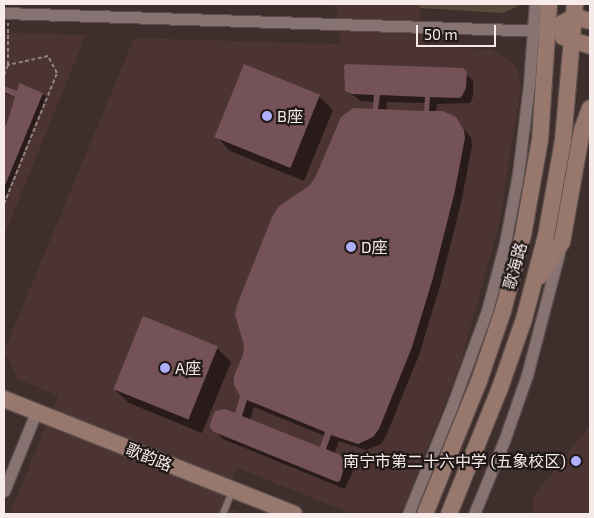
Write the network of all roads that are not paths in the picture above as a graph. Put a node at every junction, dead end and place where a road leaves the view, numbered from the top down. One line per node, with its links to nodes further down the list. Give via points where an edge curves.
1 (535, 4): 6 (street)
2 (549, 4): 6 (main road, 歌海路)
3 (574, 10): 5 (main road); 6 (main road); 7 (main road, 歌海路)
4 (6, 13): 6 (street)
5 (590, 21)
6 (540, 31): 7 (main road); 16 (main road, 歌海路, via 540,140 523,235 503,311 482,372); 20 (street, via 505,243 481,328)
7 (572, 41): 8 (main road); 11 (main road, 歌海路, via 562,141 546,236)
8 (590, 46)
9 (590, 108): 10 (main road, via 582,130)
10 (562, 242): 11 (main road); 21 (street, via 527,375)
11 (532, 289): 17 (main road, 歌海路, via 500,388)
12 (4, 399): 13 (main road, 歌韵路)
13 (36, 412): 14 (main road, 歌韵路); 15 (street)
14 (233, 490): 18 (lane); 19 (main road, 歌韵路)
15 (4, 491)
16 (425, 510)
17 (450, 513)
18 (223, 514)
19 (294, 514)
20 (408, 514)
21 (474, 514)

